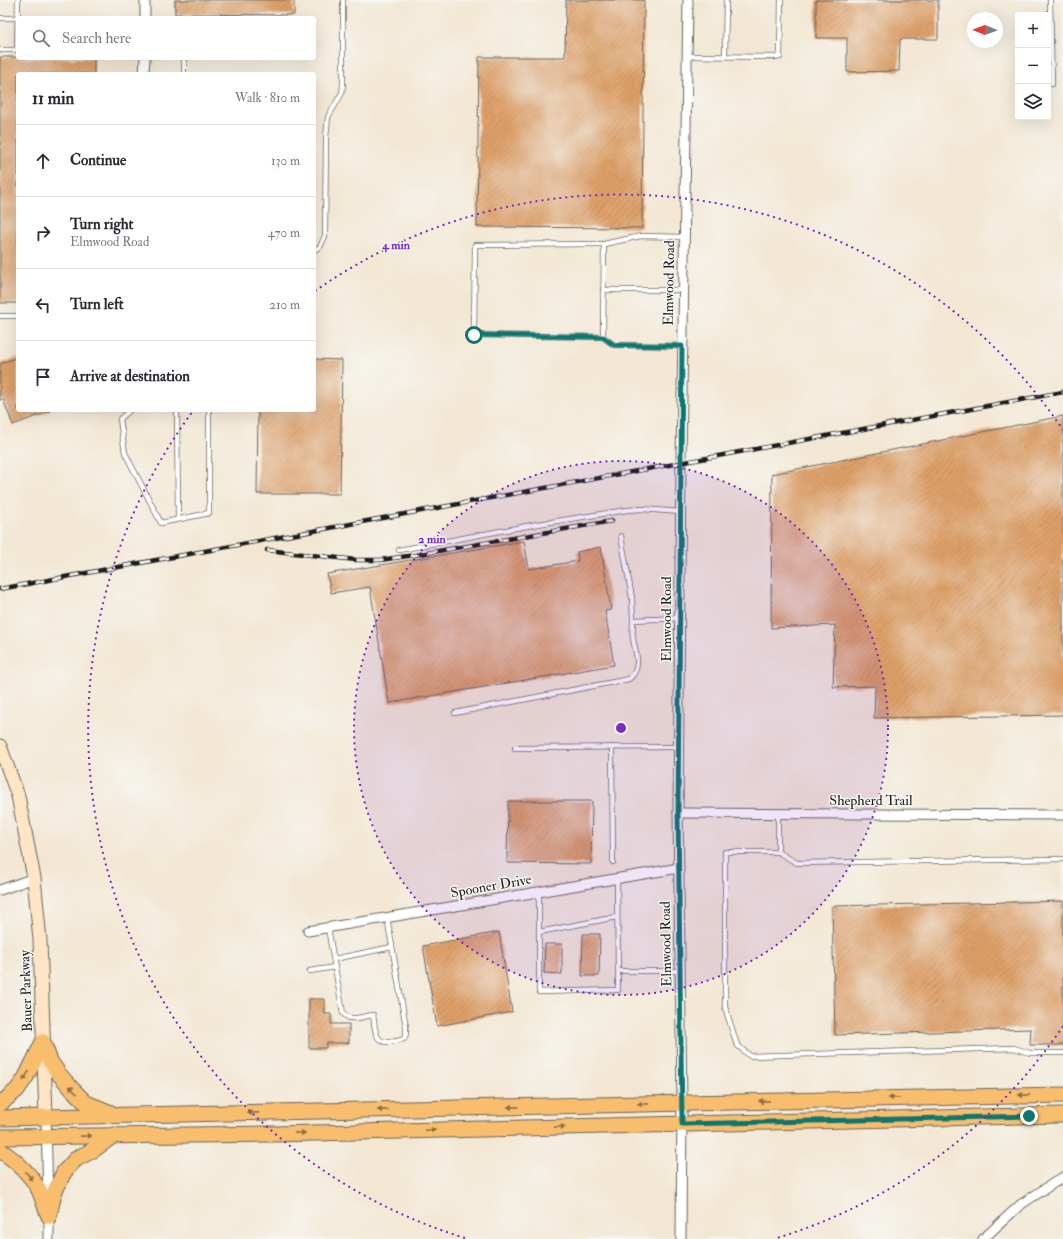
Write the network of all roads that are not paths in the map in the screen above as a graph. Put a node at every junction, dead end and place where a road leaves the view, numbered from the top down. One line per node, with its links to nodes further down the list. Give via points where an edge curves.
1 (18, 0): 8 (lane)
2 (145, 0): 9 (street)
3 (343, 0): 23 (lane, via 343,85 342,93 328,117 325,236 320,247)
4 (688, 0): 14 (street, Elmwood Road)
5 (726, 0): 15 (lane)
6 (782, 0): 15 (lane, via 780,57)
7 (1050, 0): 20 (lane)
8 (18, 16)
9 (145, 16)
10 (0, 18): 11 (lane)
11 (16, 18)
12 (0, 50): 13 (lane)
13 (16, 50)
14 (687, 56): 15 (lane); 21 (street, Elmwood Road)
15 (725, 56)
16 (145, 60): 18 (street)
17 (184, 60): 19 (lane)
18 (144, 72)
19 (184, 72)
20 (1052, 84)
21 (684, 237): 22 (lane, via 642,236); 25 (street, Elmwood Road)
22 (604, 244): 24 (lane); 28 (lane, via 475,245 474,335)
23 (316, 249)
24 (603, 290): 25 (lane); 28 (lane)
25 (683, 290): 29 (street, Elmwood Road)
26 (0, 316): 27 (lane)
27 (16, 316)
28 (603, 337): 29 (lane, via 614,345)
29 (682, 346): 33 (street, Elmwood Road)
30 (128, 412): 34 (lane, via 120,419 125,453 161,523)
31 (176, 412): 34 (lane)
32 (209, 412): 34 (lane, via 209,513)
33 (680, 512): 36 (lane, via 628,510); 37 (street, Elmwood Road)
34 (178, 519)
35 (621, 536): 38 (lane, via 632,598)
36 (399, 550)
37 (680, 618): 38 (lane); 42 (street, Elmwood Road)
38 (633, 620): 39 (lane, via 637,666 629,679)
39 (455, 713)
40 (0, 746): 51 (main road, Bauer Parkway, via 18,796)
41 (612, 747): 42 (lane); 43 (lane); 49 (lane)
42 (679, 747): 44 (street, Elmwood Road)
43 (515, 748)
44 (678, 813): 45 (street, Shepherd Trail); 50 (street, Elmwood Road)
45 (778, 814): 46 (street, Shepherd Trail); 47 (lane)
46 (1063, 815)
47 (778, 852): 48 (lane, via 797,863); 67 (lane, via 725,852 725,1007 737,1045 750,1056 1014,1048 1030,1053)
48 (1063, 859)
49 (613, 862)
50 (679, 868): 52 (street, Spooner Drive); 65 (street, Elmwood Road)
51 (34, 878): 53 (street); 66 (main road, Bauer Parkway, via 40,940)
52 (617, 878): 54 (street, Spooner Drive); 55 (lane)
53 (0, 890)
54 (539, 892): 56 (street, Spooner Drive); 59 (lane)
55 (617, 917): 59 (lane); 64 (lane)
56 (387, 918): 57 (street, Spooner Drive); 60 (lane)
57 (328, 928): 58 (street, Spooner Drive); 61 (lane)
58 (308, 931)
59 (539, 932): 64 (lane, via 540,992 618,990)
60 (392, 947): 61 (lane); 62 (lane, via 406,1027 404,1039 384,1042 379,1040 373,1015 351,1019 346,1017)
61 (334, 959): 62 (lane)
62 (335, 967): 63 (lane)
63 (310, 971)
64 (618, 971): 65 (lane)
65 (681, 971): 69 (street, Elmwood Road)
66 (43, 1042): 70 (main road, one-way to 70, via 17,1090); 72 (main road, one-way to 66, via 86,1103 59,1074 50,1061); 74 (main road, Bauer Parkway)
67 (1063, 1053)
68 (1063, 1095): 69 (main road, one-way to 69)
69 (682, 1103): 72 (main road, one-way to 72); 75 (street, Elmwood Road)
70 (0, 1104)
71 (1063, 1115): 75 (main road)
72 (118, 1116): 74 (main road)
73 (0, 1118): 74 (main road)
74 (46, 1118): 77 (street, Bauer Parkway)
75 (682, 1124): 76 (main road, one-way to 75); 83 (street, Elmwood Road)
76 (114, 1135): 77 (main road, one-way to 76); 81 (main road, via 76,1160 64,1172 54,1193)
77 (47, 1136): 78 (main road); 81 (street, Bauer Parkway)
78 (0, 1137)
79 (0, 1150): 81 (main road, one-way to 81, via 31,1179)
80 (1063, 1177): 84 (street, via 1020,1205)
81 (49, 1216): 82 (street, Bauer Parkway)
82 (49, 1239)
83 (681, 1239)
84 (983, 1239)

